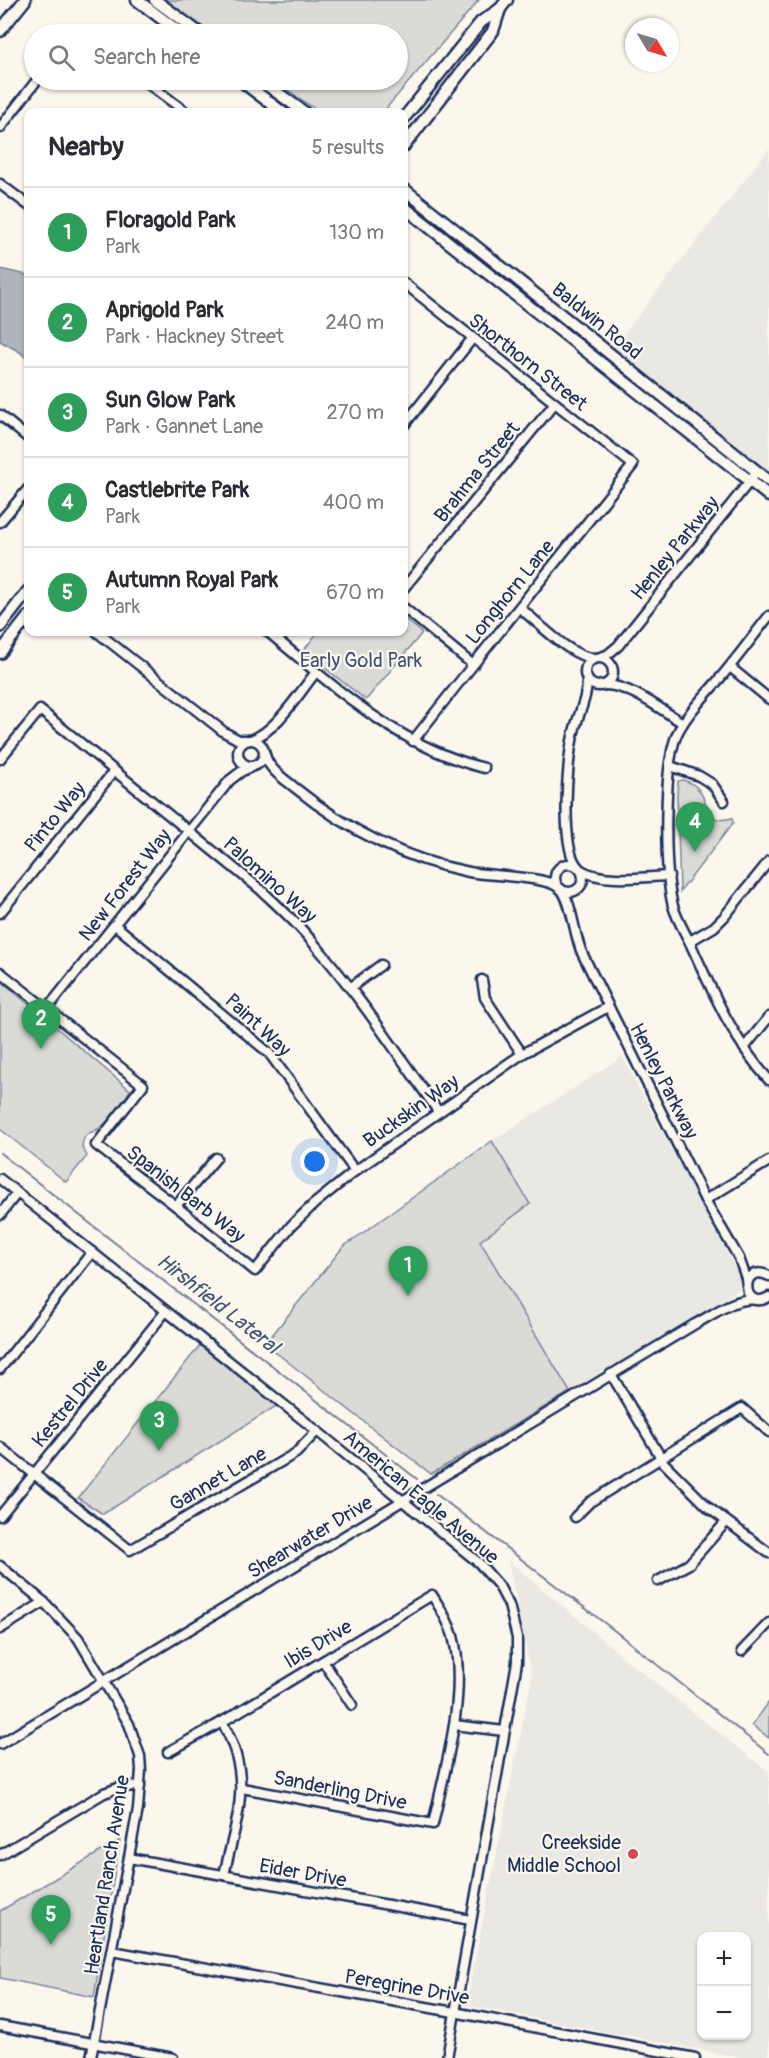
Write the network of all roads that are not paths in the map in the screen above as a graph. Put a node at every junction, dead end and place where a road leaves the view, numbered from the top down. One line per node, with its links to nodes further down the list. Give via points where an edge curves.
1 (25, 0): 7 (main road)
2 (137, 0): 5 (main road)
3 (155, 0): 6 (main road)
4 (503, 5): 15 (main road, via 481,22); 17 (main road, via 493,31)
5 (169, 24)
6 (187, 24)
7 (0, 31)
8 (30, 90): 16 (street)
9 (156, 90): 12 (street)
10 (253, 90): 13 (main road)
11 (274, 90): 14 (main road)
12 (181, 108)
13 (277, 108)
14 (298, 108)
15 (408, 113)
16 (0, 128)
17 (408, 141)
18 (0, 184): 20 (street)
19 (408, 192): 28 (main road, Baldwin Road)
20 (24, 202)
21 (408, 210): 24 (main road, Baldwin Road)
22 (408, 287): 23 (street, Shorthorn Street)
23 (472, 339): 25 (street, Shorthorn Street); 27 (street)
24 (638, 393): 28 (main road, via 686,423); 32 (main road, Baldwin Road)
25 (554, 404): 30 (street, Shorthorn Street); 37 (street, Brahma Street)
26 (0, 415): 29 (street)
27 (408, 420)
28 (695, 422): 31 (main road, Baldwin Road)
29 (24, 435)
30 (633, 465): 39 (street, Longhorn Lane)
31 (758, 472): 32 (street, Henley Parkway); 33 (main road, Baldwin Road)
32 (750, 481): 35 (main road, Baldwin Road); 46 (street, Henley Parkway)
33 (769, 481)
34 (24, 494): 36 (street)
35 (769, 496)
36 (0, 522)
37 (408, 583)
38 (24, 596): 43 (main road)
39 (520, 608): 47 (street); 50 (street, Longhorn Lane)
40 (408, 611): 50 (street)
41 (769, 616): 51 (street)
42 (24, 622): 48 (main road)
43 (0, 627)
44 (102, 636): 61 (street)
45 (273, 636): 53 (street)
46 (618, 646): 49 (street, Henley Parkway); 52 (street, Henley Parkway)
47 (572, 651): 49 (street); 54 (street, via 583,664)
48 (0, 653)
49 (597, 658): 52 (street, via 609,662); 54 (street, via 587,666)
50 (472, 664): 63 (street, Longhorn Lane)
51 (730, 667): 57 (street); 59 (street)
52 (613, 670): 55 (street, via 609,681); 56 (street)
53 (316, 672): 60 (street); 63 (street, via 371,715)
54 (586, 676): 55 (street, via 592,684); 58 (street)
55 (602, 685): 56 (street); 58 (street)
56 (628, 690): 59 (street)
57 (769, 699)
58 (584, 700): 75 (street, via 568,759)
59 (683, 723): 68 (street)
60 (274, 725): 62 (street); 64 (street)
61 (224, 732): 62 (street, via 239,740); 65 (street)
62 (249, 740): 64 (street, via 260,742); 65 (street, via 241,744)
63 (413, 741): 69 (street, via 457,761)
64 (265, 752): 67 (street, via 262,761); 71 (street)
65 (238, 756): 67 (street, via 246,765); 72 (street, New Forest Way)
66 (0, 759): 70 (street, Palomino Way, via 40,710)
67 (254, 766): 71 (street); 72 (street, New Forest Way)
68 (670, 766): 73 (street, via 712,784); 79 (street)
69 (484, 768)
70 (114, 771): 74 (street, Palomino Way); 84 (street, Pinto Way)
71 (277, 774): 81 (street, via 327,813 392,848 459,870)
72 (230, 780): 74 (street, New Forest Way)
73 (724, 801)
74 (189, 831): 86 (street, New Forest Way); 91 (street, Palomino Way, via 275,903)
75 (568, 846): 77 (street); 78 (street, via 566,859)
76 (769, 861): 87 (street, via 724,917)
77 (579, 869): 78 (street, via 570,865); 80 (street); 82 (street, via 583,878)
78 (558, 870): 81 (street, via 551,876); 83 (street, via 555,879)
79 (669, 876): 80 (street); 87 (street, via 673,907)
80 (603, 878): 82 (street)
81 (534, 879): 83 (street)
82 (580, 887): 83 (street, via 572,892); 85 (street, via 573,897)
83 (560, 888): 85 (street, Henley Parkway)
84 (0, 913)
85 (570, 914): 92 (street, Henley Parkway, via 578,945)
86 (115, 926): 93 (street, New Forest Way); 101 (street, Paint Way, via 269,1053)
87 (690, 941): 95 (street)
88 (381, 965): 91 (street)
89 (0, 972): 93 (street)
90 (482, 980): 96 (street, via 485,998)
91 (350, 988): 98 (street, Palomino Way)
92 (608, 1007): 96 (street, Buckskin Way); 104 (street, Henley Parkway)
93 (46, 1009): 105 (street, Spanish Barb Way, via 143,1085 96,1145)
94 (769, 1017): 95 (street)
95 (744, 1048): 97 (street)
96 (522, 1054): 98 (street, Buckskin Way)
97 (769, 1080)
98 (438, 1111): 101 (street, Buckskin Way)
99 (216, 1158): 105 (street)
100 (769, 1161): 104 (street)
101 (355, 1171): 109 (street, Buckskin Way, via 291,1226)
102 (0, 1179): 103 (street, American Eagle Avenue)
103 (17, 1193): 106 (street); 107 (street, American Eagle Avenue)
104 (705, 1200): 108 (street, Henley Parkway)
105 (176, 1206): 109 (street, Spanish Barb Way)
106 (0, 1215)
107 (92, 1252): 116 (street, American Eagle Avenue); 117 (street)
108 (739, 1258): 110 (street, Henley Parkway, via 752,1270); 111 (street, Henley Parkway)
109 (255, 1271)
110 (765, 1274): 111 (street, Shearwater Drive, via 752,1276)
111 (747, 1286): 113 (street, Henley Parkway, via 748,1293); 115 (street, Shearwater Drive)
112 (769, 1297): 113 (street, Shearwater Drive)
113 (757, 1300): 114 (street); 115 (street, Shearwater Drive)
114 (769, 1304)
115 (731, 1305): 118 (street, Shearwater Drive)
116 (166, 1311): 119 (street, American Eagle Avenue); 123 (street, Kestrel Drive)
117 (0, 1369)
118 (611, 1374): 122 (street); 124 (street, Shearwater Drive)
119 (317, 1431): 123 (street, Gannet Lane, via 296,1453 130,1550); 124 (street, American Eagle Avenue)
120 (769, 1432): 122 (street, via 742,1408)
121 (0, 1447): 123 (street)
122 (659, 1458): 126 (street, via 590,1502); 127 (street)
123 (34, 1474): 125 (street, Kestrel Drive)
124 (403, 1500): 136 (street, Shearwater Drive); 140 (street, American Eagle Avenue, via 486,1570 509,1605 518,1650)
125 (0, 1516)
126 (575, 1517)
127 (726, 1522): 128 (street); 130 (street, via 689,1564)
128 (769, 1554)
129 (0, 1566): 131 (street, Heartland Ranch Avenue)
130 (658, 1581)
131 (44, 1602): 133 (street); 136 (street, Heartland Ranch Avenue, via 78,1638)
132 (769, 1623): 134 (street)
133 (0, 1629)
134 (742, 1651)
135 (323, 1661): 137 (street); 138 (street, Ibis Drive); 139 (street, Ibis Drive, via 432,1595 447,1619 456,1647)
136 (104, 1681): 141 (street, Shearwater Drive); 143 (street, Heartland Ranch Avenue, via 136,1741)
137 (352, 1705)
138 (222, 1722): 142 (street, Ibis Drive); 144 (street, via 237,1755)
139 (454, 1725): 140 (street); 144 (street, Sanderling Drive, via 433,1824)
140 (504, 1731): 148 (street, American Eagle Avenue)
141 (0, 1744)
142 (168, 1752)
143 (140, 1786): 145 (street, via 104,1793); 146 (street, Heartland Ranch Avenue)
144 (242, 1788): 147 (street)
145 (0, 1855)
146 (129, 1858): 147 (street, Eider Drive); 149 (street, Heartland Ranch Avenue)
147 (224, 1875): 148 (street, Eider Drive)
148 (471, 1920): 150 (street, American Eagle Avenue)
149 (112, 1951): 150 (street, Peregrine Drive); 152 (street, Heartland Ranch Avenue)
150 (454, 2012): 155 (street, American Eagle Avenue); 156 (street, Peregrine Drive)
151 (0, 2026): 152 (street)
152 (94, 2044): 153 (street, Heartland Ranch Avenue); 154 (street)
153 (91, 2058)
154 (172, 2058)
155 (447, 2058)
156 (695, 2058)

